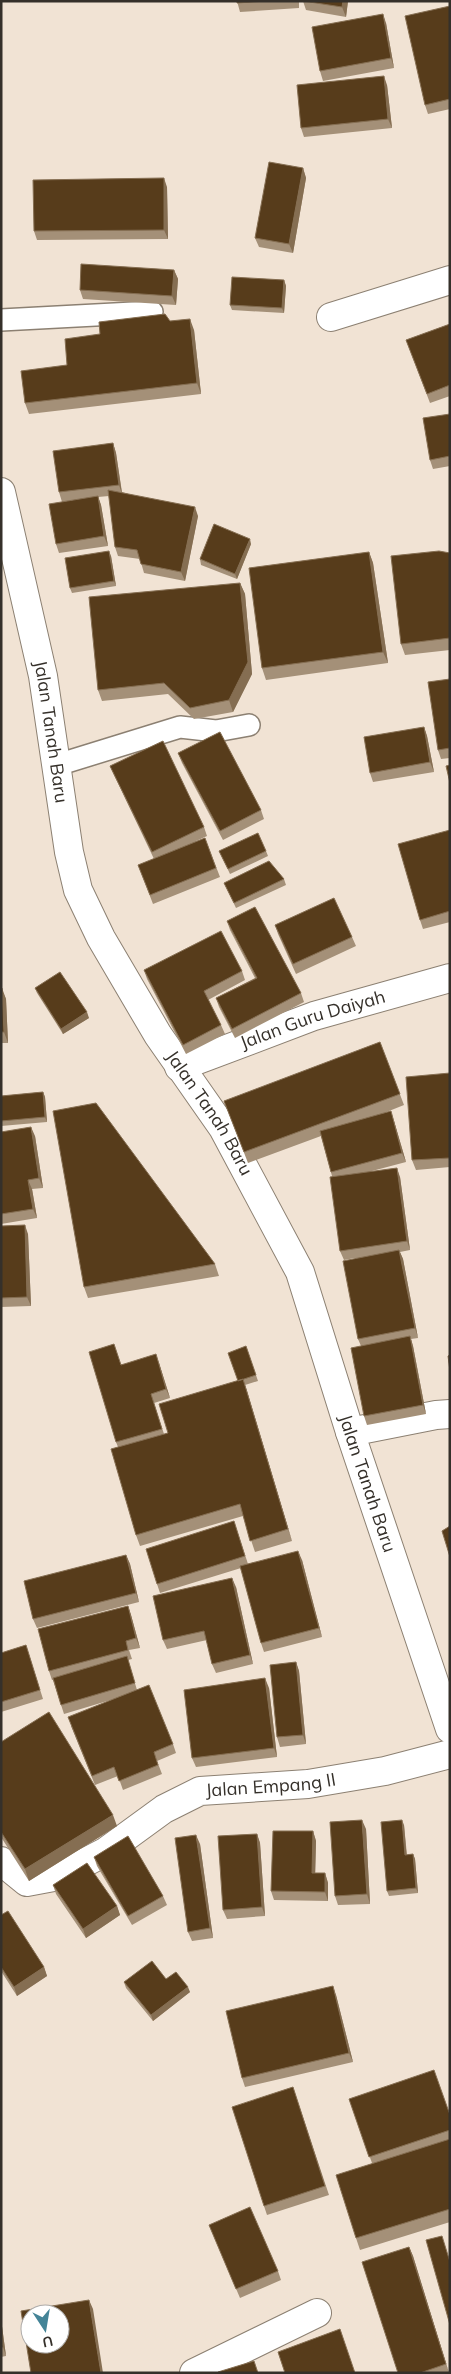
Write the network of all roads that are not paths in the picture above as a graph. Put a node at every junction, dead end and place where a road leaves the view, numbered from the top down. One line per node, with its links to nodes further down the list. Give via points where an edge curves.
1 (450, 280): 3 (main road)
2 (152, 312): 4 (lane)
3 (331, 317)
4 (1, 320)
5 (1, 492): 7 (main road, Jalan Tanah Baru, via 43,676)
6 (249, 724): 7 (lane, via 216,731 180,727)
7 (57, 764): 9 (main road, Jalan Tanah Baru, via 69,852 78,890 101,938)
8 (450, 978): 9 (main road, Jalan Guru Daiyah, via 314,1016)
9 (179, 1067): 11 (main road, Jalan Tanah Baru, via 223,1128 300,1272)
10 (450, 1414): 11 (main road)
11 (350, 1432): 12 (main road, Jalan Tanah Baru)
12 (450, 1729)
13 (444, 1755): 14 (main road, Jalan Empang II, via 385,1771 308,1784 200,1791 164,1809 105,1852 59,1876 27,1882)
14 (1, 1861)
15 (317, 2313): 16 (main road)
16 (194, 2373)

